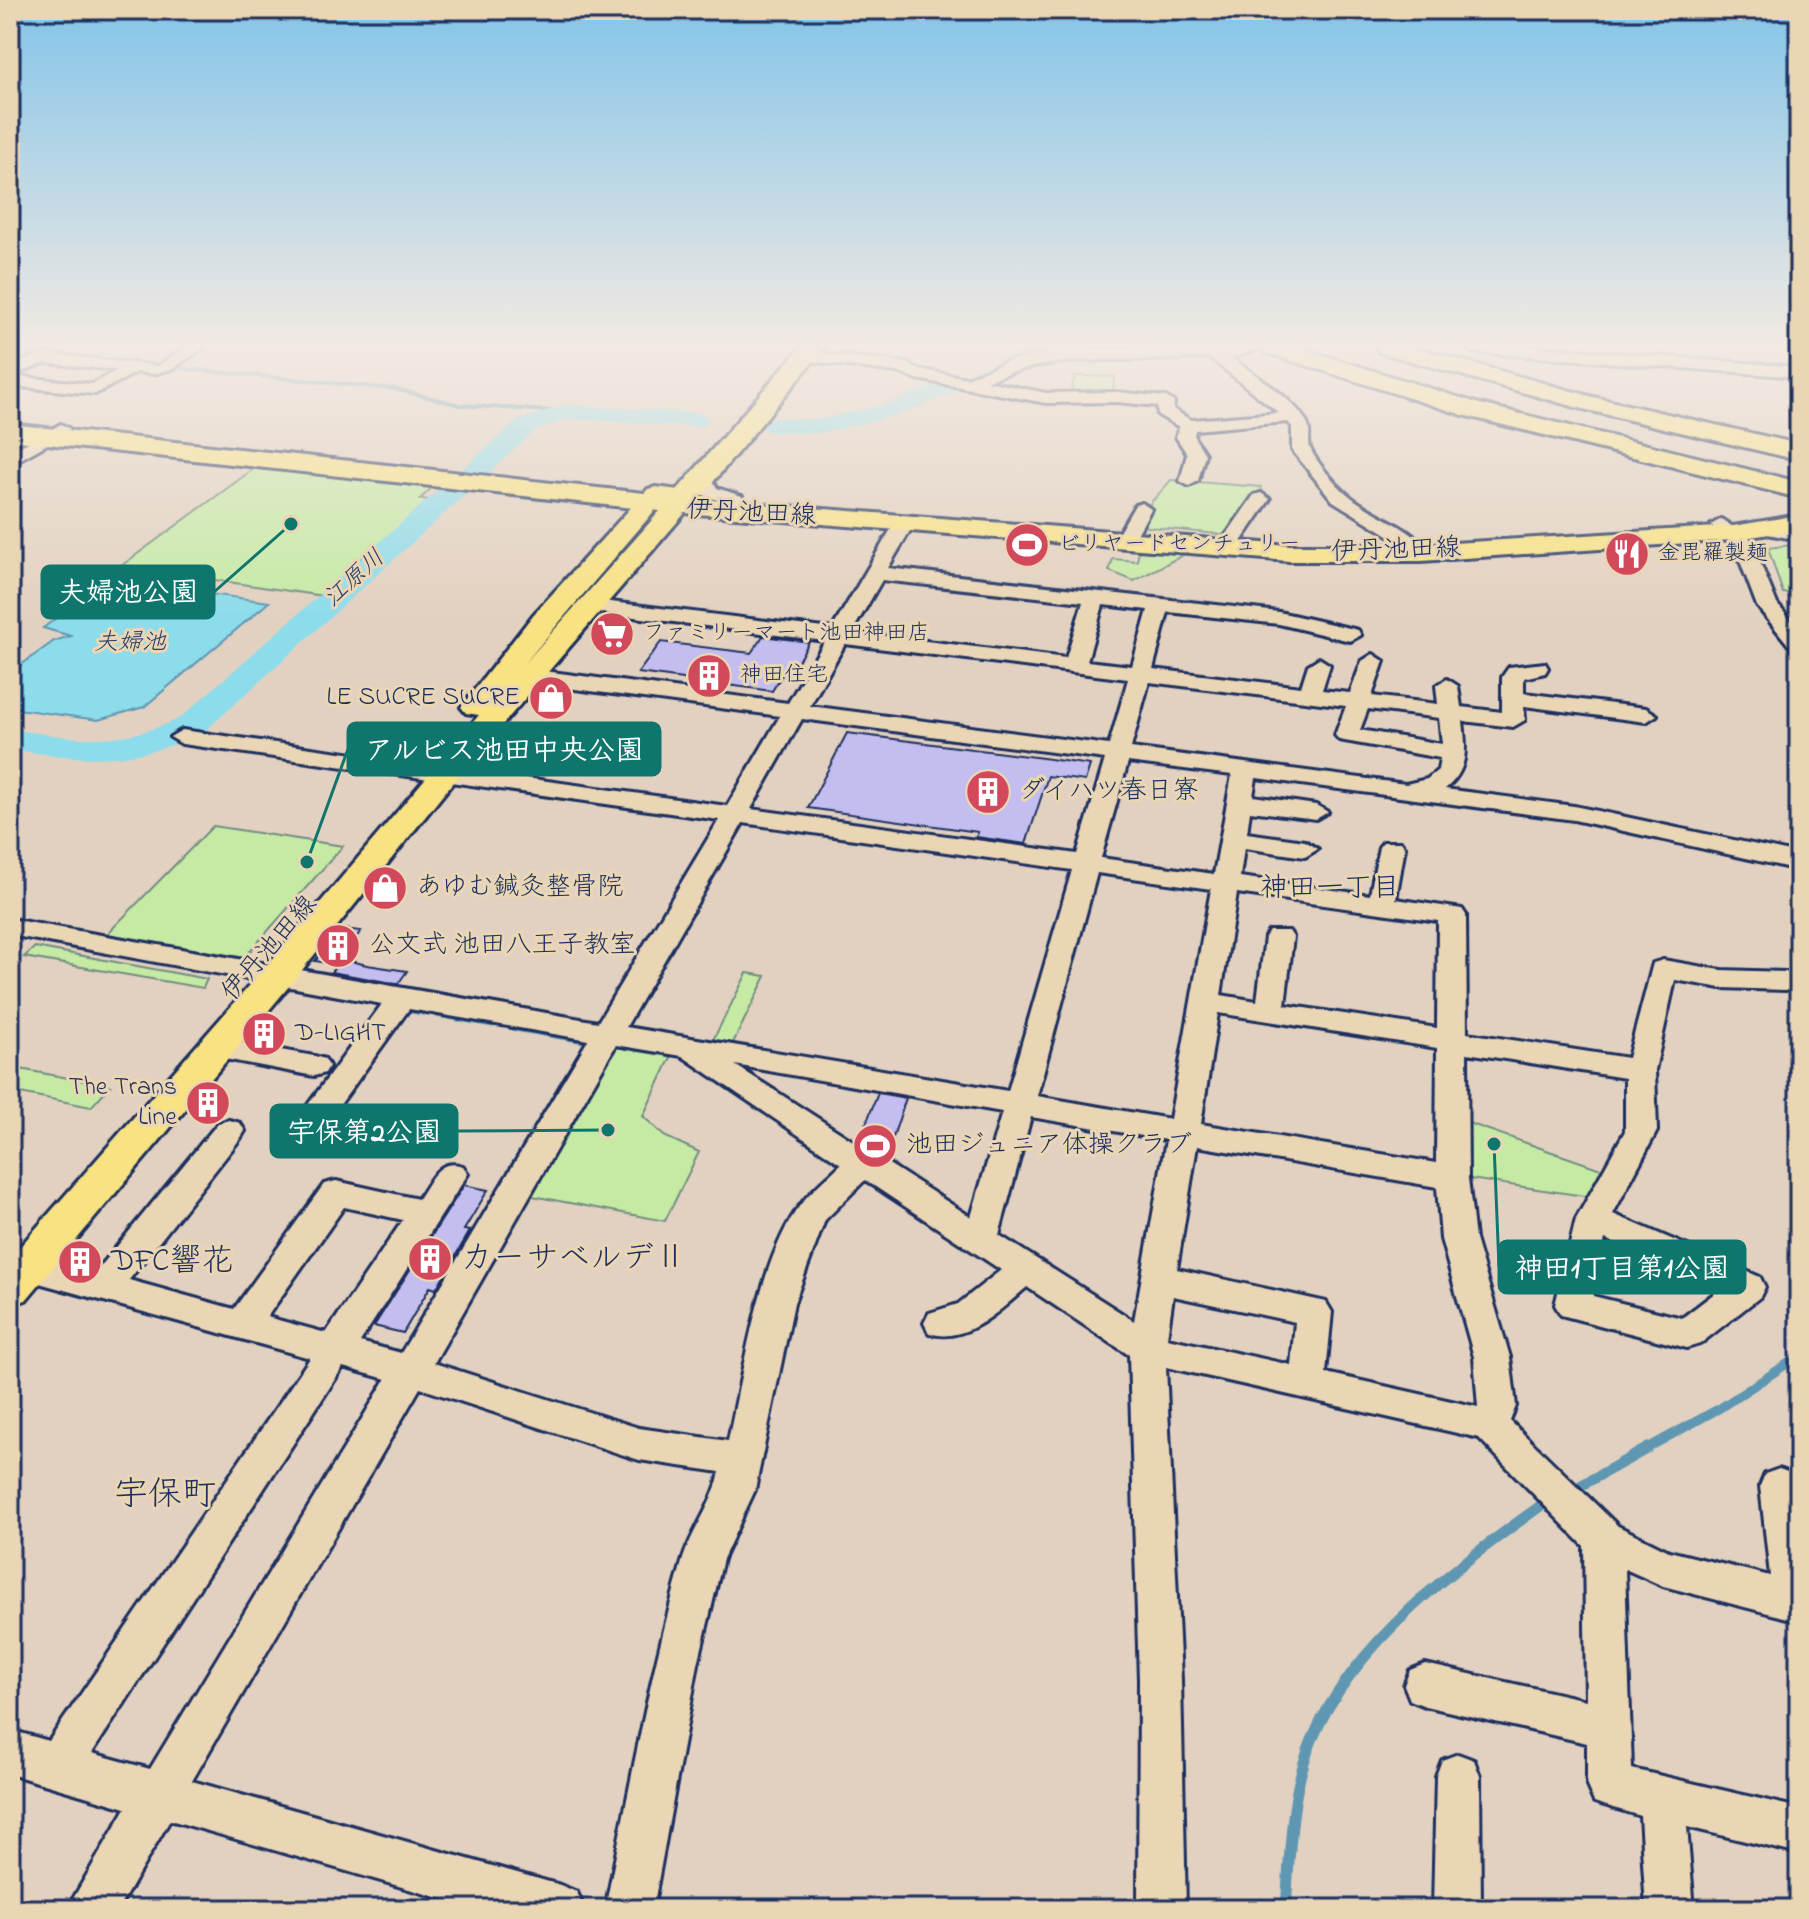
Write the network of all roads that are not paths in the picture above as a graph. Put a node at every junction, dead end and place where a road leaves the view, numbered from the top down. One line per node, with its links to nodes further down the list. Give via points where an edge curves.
1 (49, 437): 14 (street)
2 (91, 437): 20 (highway)
3 (728, 437): 20 (highway)
4 (728, 437): 20 (highway)
5 (1185, 437): 17 (street, via 1196,454)
6 (1300, 437): 31 (street, via 1301,450 1340,497)
7 (1577, 437): 19 (highway)
8 (1596, 437): 18 (highway)
9 (1642, 437): 16 (highway)
10 (1691, 437): 15 (highway)
11 (1739, 437): 13 (highway)
12 (1744, 437): 13 (highway)
13 (1799, 450)
14 (10, 460)
15 (1799, 462)
16 (1799, 473)
17 (1189, 481)
18 (1799, 483)
19 (1799, 490)
20 (675, 495): 25 (main road, 伊丹池田線); 28 (main road, 伊丹池田線); 35 (main road, 伊丹池田線); 44 (main road, 伊丹池田線)
21 (1261, 499): 30 (street)
22 (1142, 509): 28 (street)
23 (1799, 511): 26 (main road, 伊丹池田線)
24 (1799, 522): 27 (main road, 伊丹池田線)
25 (904, 524): 31 (main road, 伊丹池田線, via 1274,552); 32 (street)
26 (1727, 529): 27 (main road, 伊丹池田線); 31 (main road, 伊丹池田線); 38 (street, via 1743,542 1767,606)
27 (1769, 529): 29 (street)
28 (1128, 534): 30 (main road, 伊丹池田線)
29 (1799, 534)
30 (1231, 542): 31 (main road, 伊丹池田線)
31 (1417, 549)
32 (875, 573): 33 (street); 37 (street)
33 (1095, 598): 34 (street); 41 (street)
34 (1160, 604): 36 (street, via 1298,620); 43 (street)
35 (594, 606): 37 (street); 44 (main road, 伊丹池田線)
36 (1350, 635)
37 (837, 637): 41 (street); 49 (street)
38 (1799, 643)
39 (1373, 661): 48 (street)
40 (1319, 665): 46 (street)
41 (1074, 667): 43 (street)
42 (1537, 668): 47 (street, via 1517,672)
43 (1140, 674): 46 (street); 53 (street)
44 (517, 675): 49 (street); 56 (main road, 伊丹池田線)
45 (1447, 686): 50 (street)
46 (1309, 695): 48 (street)
47 (1513, 698): 50 (street, via 1513,720); 51 (street)
48 (1358, 701): 50 (street); 54 (street, via 1347,735)
49 (797, 710): 53 (street); 60 (street)
50 (1448, 712): 54 (street)
51 (1646, 715)
52 (182, 737): 56 (street)
53 (1118, 753): 55 (street); 65 (street)
54 (1453, 753): 57 (street, via 1450,773 1435,785)
55 (1245, 769): 57 (street); 58 (street)
56 (434, 773): 60 (street); 71 (main road, 伊丹池田線)
57 (1406, 790): 64 (street, via 1574,813)
58 (1239, 802): 59 (street); 61 (street)
59 (1316, 812)
60 (734, 816): 65 (street); 76 (street)
61 (1232, 839): 63 (street); 66 (street)
62 (1392, 847): 67 (street)
63 (1305, 849)
64 (1799, 862)
65 (1088, 865): 66 (street); 82 (street)
66 (1224, 883): 67 (street); 74 (street)
67 (1381, 905): 77 (street, via 1452,915)
68 (21, 929): 70 (street); 71 (street)
69 (1279, 937): 75 (street)
70 (10, 953)
71 (263, 974): 73 (street); 79 (main road, 伊丹池田線); 92 (main road, 伊丹池田線)
72 (1786, 981): 81 (street, via 1721,979 1663,969)
73 (402, 998): 76 (street); 85 (street)
74 (1205, 1002): 75 (street); 84 (street)
75 (1270, 1012): 77 (street)
76 (608, 1034): 78 (street); 100 (street)
77 (1454, 1041): 81 (street); 88 (street)
78 (686, 1047): 82 (street); 86 (street)
79 (215, 1048): 80 (street); 92 (main road, 伊丹池田線)
80 (314, 1066)
81 (1640, 1070): 90 (street, via 1641,1131)
82 (1020, 1105): 84 (street); 91 (street)
83 (229, 1131): 95 (street)
84 (1184, 1133): 88 (street); 94 (street)
85 (295, 1144)
86 (862, 1163): 91 (street); 103 (street, via 812,1213 795,1248 776,1303)
87 (452, 1174): 89 (street)
88 (1452, 1178): 102 (street, via 1458,1239 1492,1357 1497,1406)
89 (426, 1213): 97 (street, via 336,1193); 99 (street)
90 (1593, 1219): 90 (street, via 1664,1250 1748,1287 1687,1334 1573,1305)
91 (981, 1240): 93 (street)
92 (15, 1267): 95 (street)
93 (1026, 1269): 96 (street, via 970,1314); 98 (street)
94 (1159, 1279): 98 (street); 101 (street, via 1314,1312)
95 (104, 1287): 97 (street)
96 (942, 1323)
97 (242, 1325): 99 (street)
98 (1147, 1348): 101 (street); 118 (street, via 1160,1680)
99 (335, 1350): 100 (street); 110 (street)
100 (409, 1370): 103 (street, via 639,1444); 112 (street)
101 (1307, 1384): 102 (street)
102 (1490, 1425): 105 (street)
103 (741, 1459): 117 (street, via 736,1490 699,1573)
104 (1779, 1486): 106 (street)
105 (1604, 1539): 106 (street, via 1663,1568); 108 (street)
106 (1796, 1601)
107 (1425, 1685): 108 (street)
108 (1608, 1726): 113 (street, via 1610,1786)
109 (10, 1752): 110 (street)
110 (58, 1766): 112 (street)
111 (1458, 1776): 119 (street)
112 (162, 1794): 115 (street); 116 (street)
113 (1662, 1798): 114 (street); 120 (street)
114 (1799, 1831)
115 (91, 1909)
116 (560, 1909)
117 (629, 1909)
118 (1162, 1909)
119 (1457, 1909)
120 (1670, 1909)

